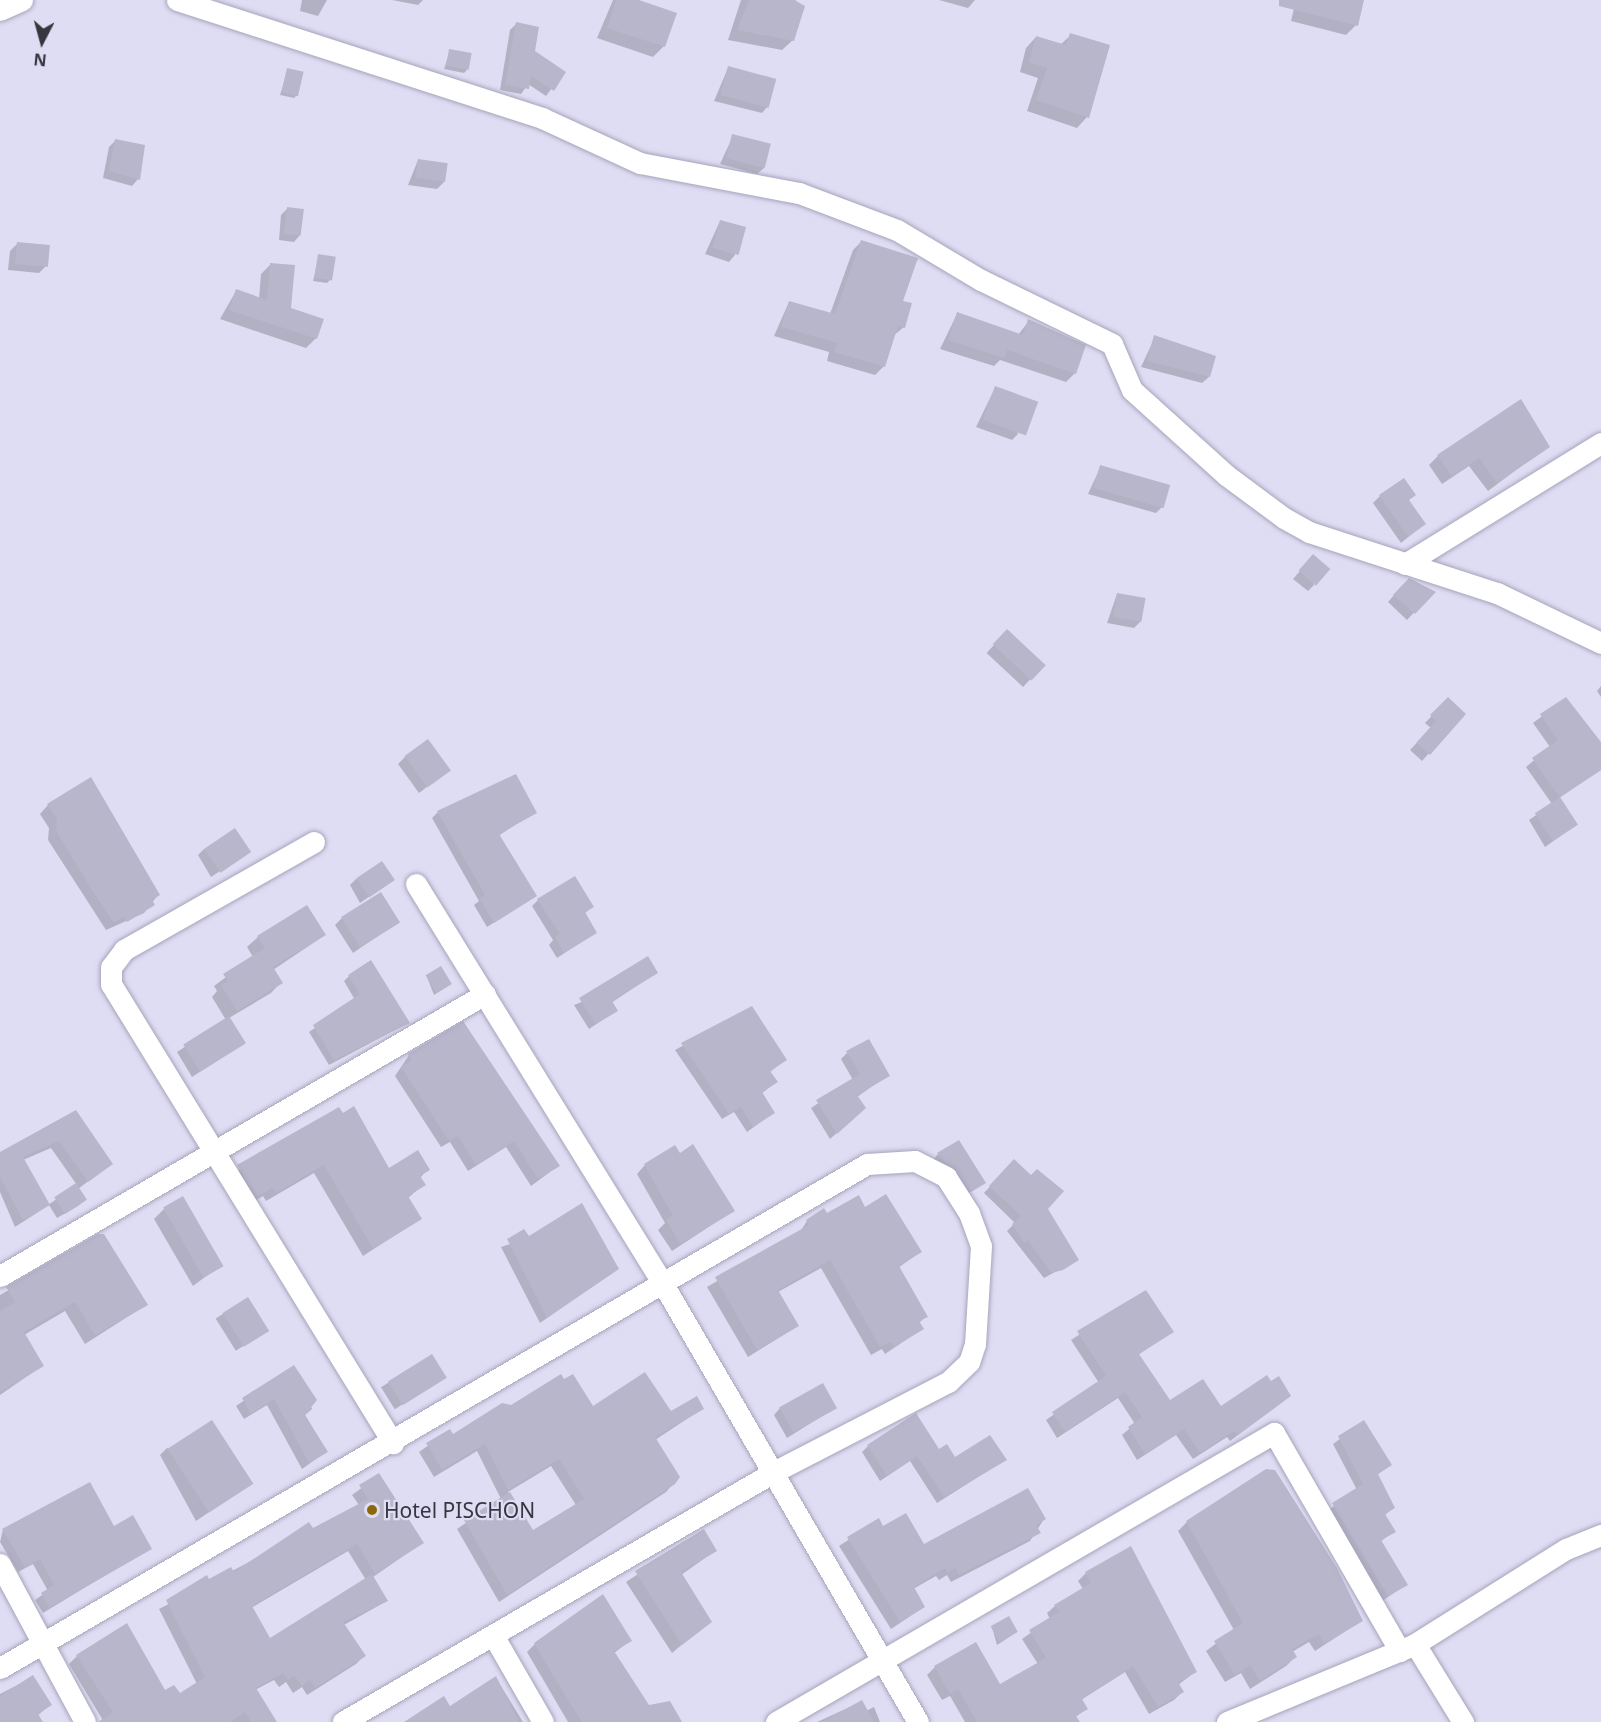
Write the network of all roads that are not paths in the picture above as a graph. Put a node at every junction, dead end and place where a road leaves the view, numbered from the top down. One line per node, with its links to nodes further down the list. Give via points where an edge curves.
1 (22, 0): 3 (street)
2 (177, 0): 5 (street, via 542,118 640,163 799,193 897,230 981,280 1112,344 1132,390 1226,475 1284,518)
3 (0, 10)
4 (1601, 443): 5 (street)
5 (1405, 564): 6 (street, via 1497,593)
6 (1601, 643)
7 (314, 842): 10 (street, via 124,950 111,967 111,984)
8 (416, 884): 9 (street)
9 (485, 994): 10 (street); 12 (street)
10 (212, 1153): 11 (street); 13 (street)
11 (0, 1276)
12 (663, 1284): 13 (street); 14 (street); 14 (street, via 867,1164 915,1161 945,1177 969,1213 981,1246 981,1288 969,1362 948,1382)
13 (393, 1443): 18 (street)
14 (772, 1473): 17 (street); 20 (street)
15 (1601, 1534): 19 (street, via 1566,1549)
16 (0, 1564): 18 (street)
17 (493, 1635): 23 (street); 24 (street)
18 (42, 1643): 21 (street); 22 (street)
19 (1407, 1648): 20 (street, via 1274,1433); 27 (street); 28 (street)
20 (880, 1659): 25 (street); 26 (street)
21 (0, 1668)
22 (85, 1722)
23 (343, 1722)
24 (543, 1722)
25 (776, 1722)
26 (918, 1722)
27 (1227, 1722)
28 (1463, 1722)

